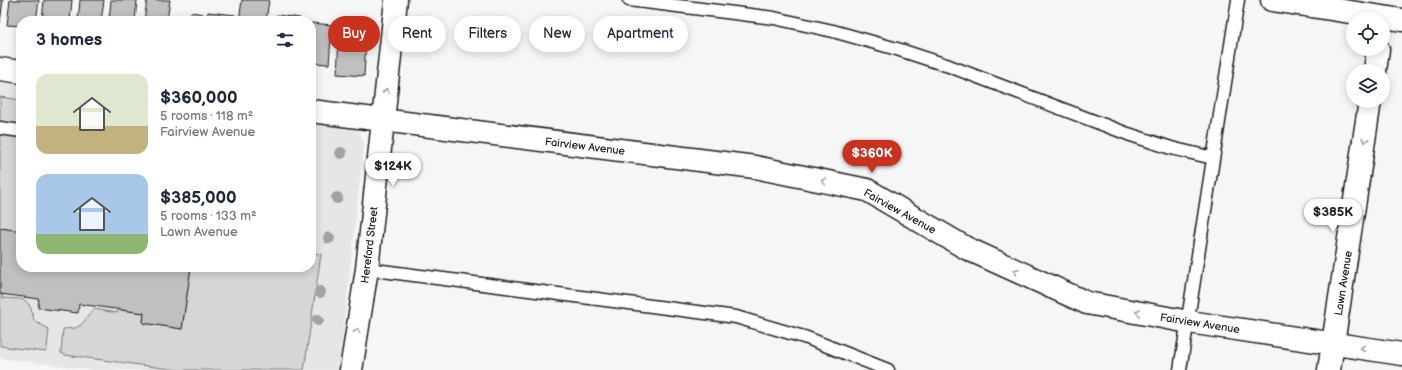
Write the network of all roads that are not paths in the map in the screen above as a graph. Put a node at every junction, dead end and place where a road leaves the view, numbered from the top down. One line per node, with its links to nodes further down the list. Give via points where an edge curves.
1 (396, 0): 10 (street, Hereford Street, one-way to 1)
2 (629, 0): 13 (lane, via 774,18 833,31 949,66 1128,134)
3 (1238, 0): 13 (lane)
4 (1272, 0): 5 (street)
5 (1371, 12)
6 (0, 69): 7 (street)
7 (16, 71)
8 (1369, 108): 16 (street, Lawn Avenue, one-way to 16)
9 (316, 112): 10 (street, Fairview Avenue)
10 (382, 121): 14 (street, Hereford Street); 15 (street, Fairview Avenue, one-way to 10, via 1088,303 966,248 867,190 755,167)
11 (0, 128): 12 (lane)
12 (16, 130)
13 (1213, 158): 15 (lane)
14 (367, 269): 18 (street, Hereford Street, one-way to 14); 19 (lane, via 736,317 807,338)
15 (1189, 322): 16 (street, Fairview Avenue); 20 (lane)
16 (1334, 343): 17 (street, Fairview Avenue, one-way to 16); 21 (street, Lawn Avenue)
17 (1402, 354)
18 (351, 370)
19 (888, 370)
20 (1180, 370)
21 (1329, 370)

